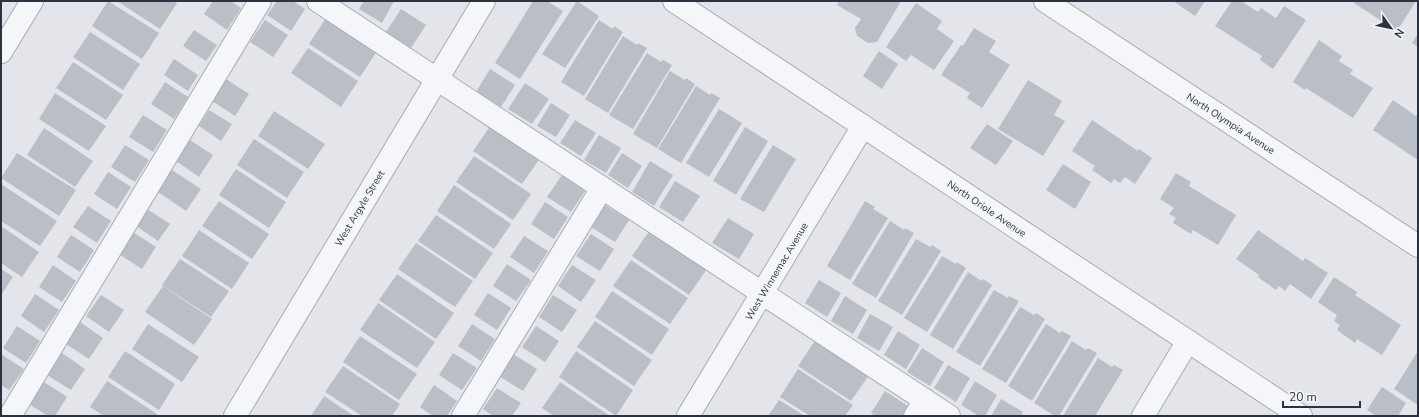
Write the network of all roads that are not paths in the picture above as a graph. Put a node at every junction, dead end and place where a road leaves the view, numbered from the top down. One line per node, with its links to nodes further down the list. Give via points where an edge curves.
1 (32, 1): 7 (street)
2 (260, 1): 15 (street)
3 (318, 1): 8 (street)
4 (484, 1): 8 (street, West Argyle Street)
5 (674, 1): 9 (street, North Oriole Avenue)
6 (1045, 1): 11 (street, North Olympia Avenue)
7 (1, 52)
8 (437, 79): 10 (street); 16 (street, West Argyle Street)
9 (863, 126): 12 (street, West Winnemac Avenue); 13 (street, North Oriole Avenue)
10 (602, 188): 12 (street); 17 (street)
11 (1418, 246)
12 (762, 293): 14 (street); 18 (street, West Winnemac Avenue)
13 (1188, 341): 20 (street); 21 (street, North Oriole Avenue)
14 (920, 408): 19 (street)
15 (10, 416)
16 (235, 416)
17 (464, 416)
18 (688, 416)
19 (948, 416)
20 (1143, 416)
21 (1301, 416)

